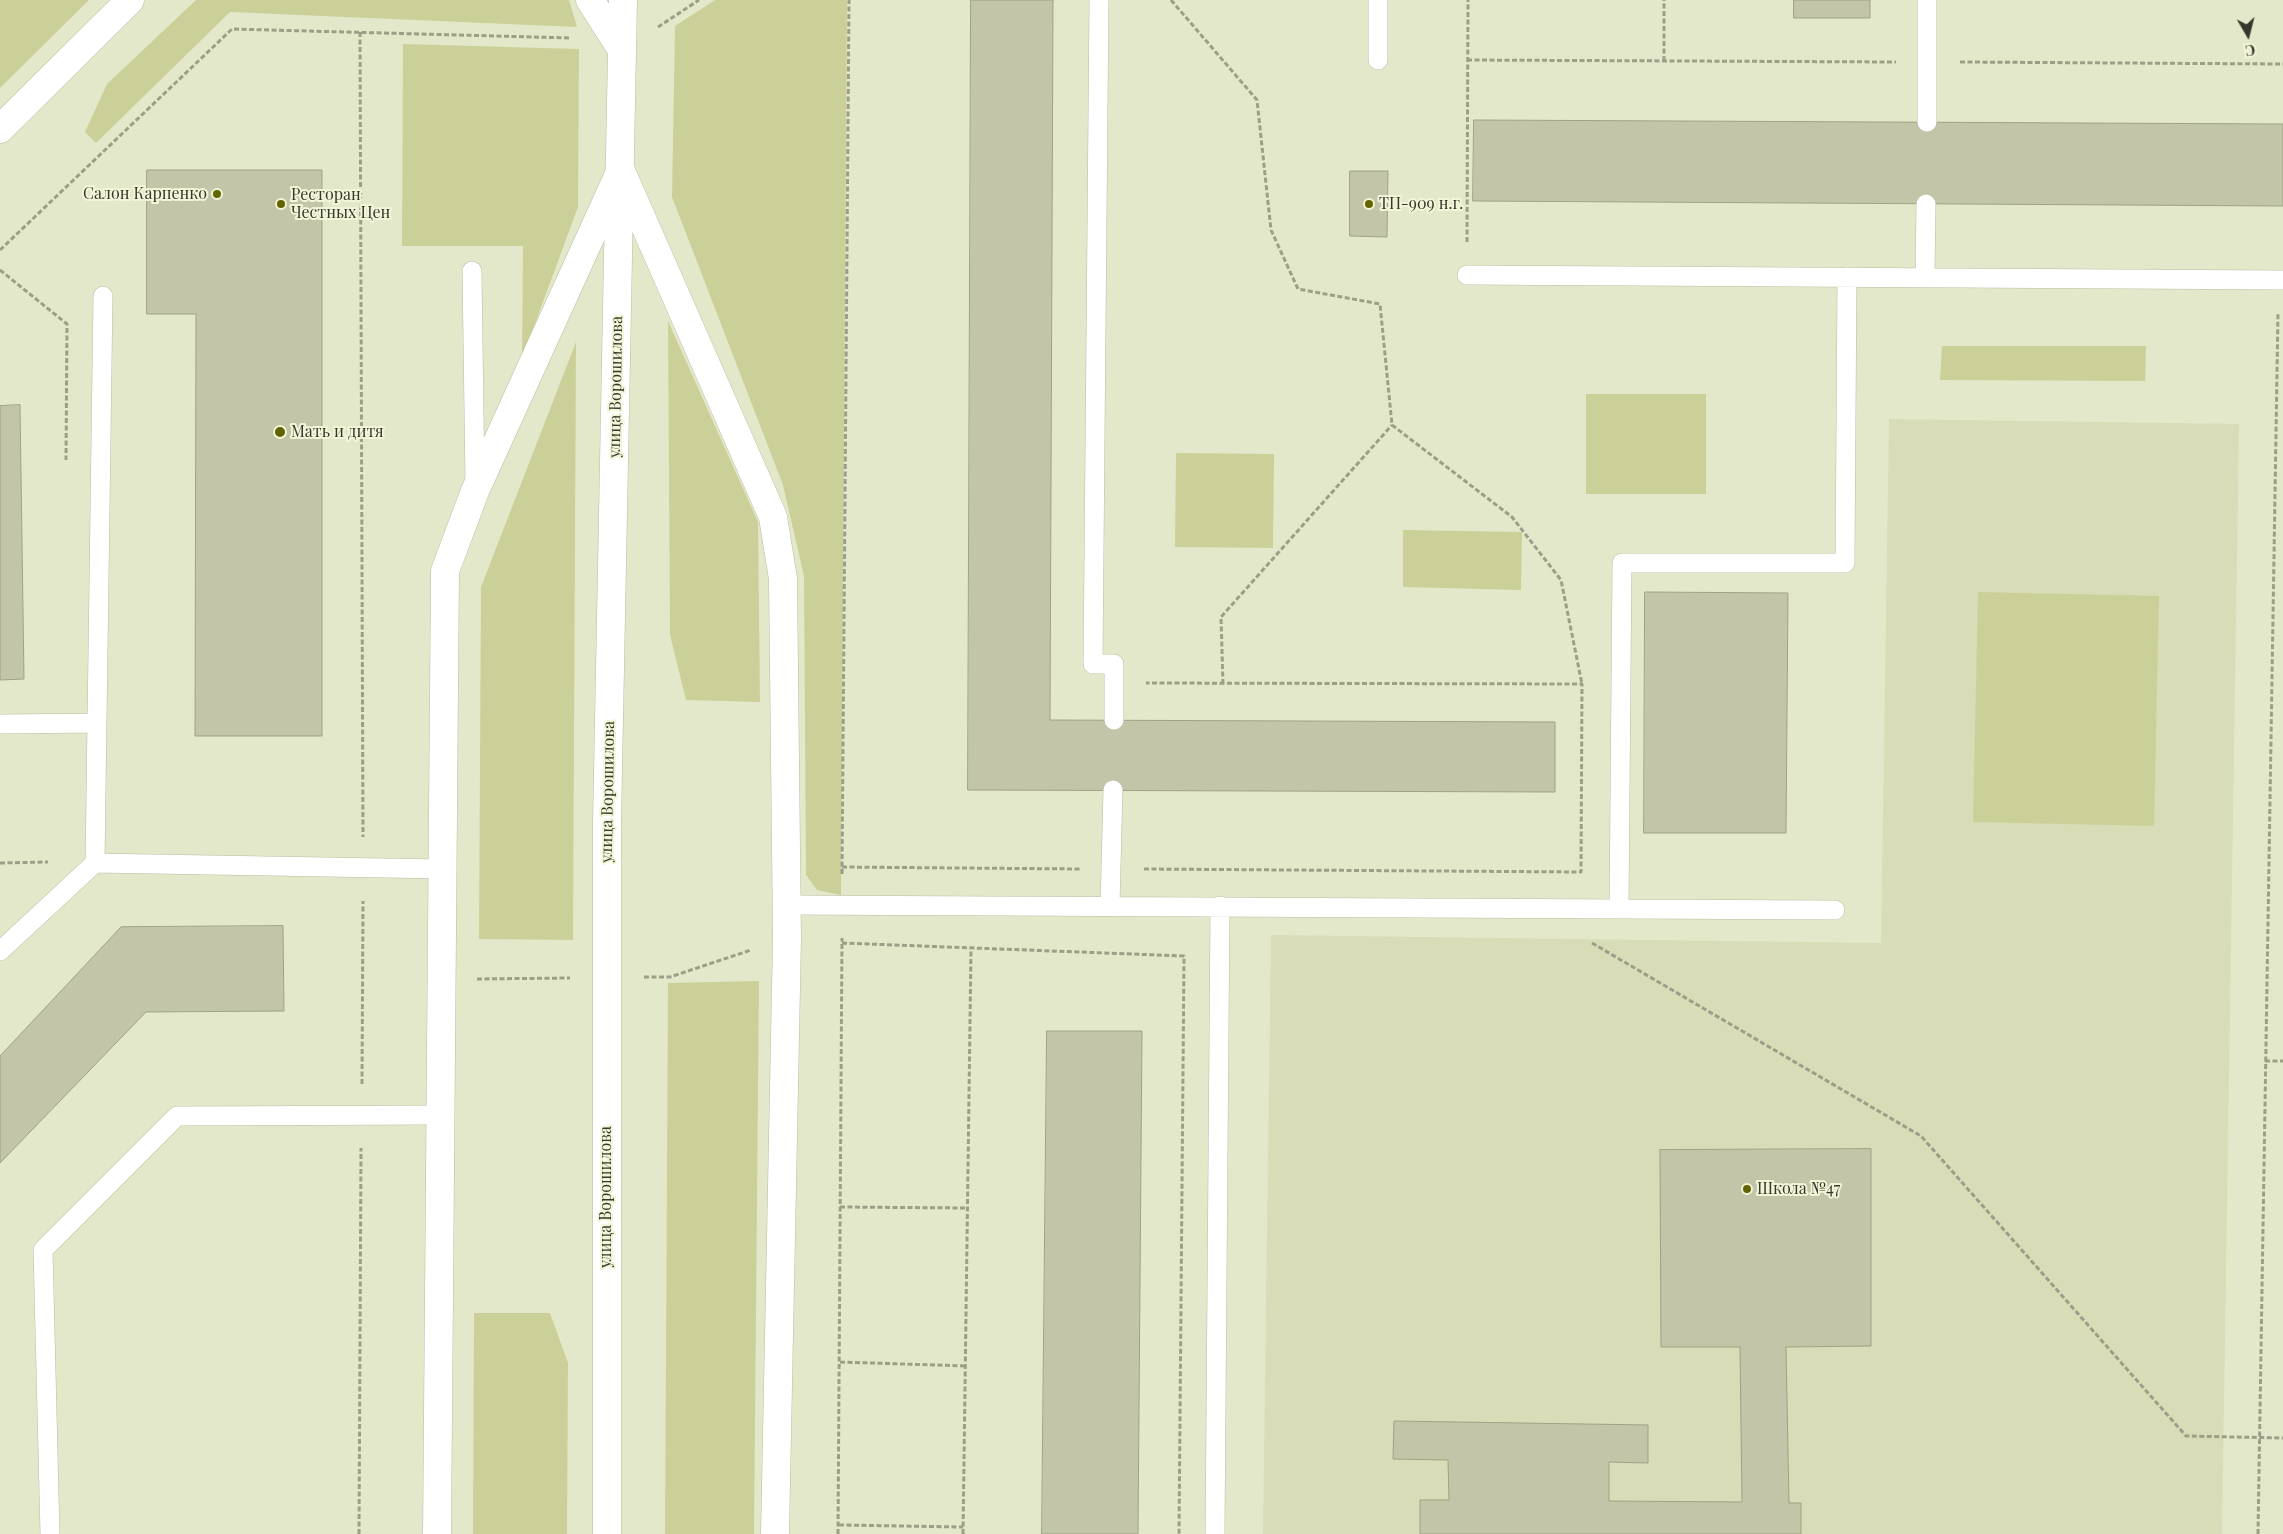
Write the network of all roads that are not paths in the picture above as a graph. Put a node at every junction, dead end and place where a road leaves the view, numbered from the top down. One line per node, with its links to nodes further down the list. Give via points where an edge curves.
1 (130, 0): 10 (street)
2 (590, 0): 7 (street)
3 (623, 0): 7 (street, улица Ворошилова)
4 (1099, 0): 20 (lane, via 1094,664 1114,664)
5 (1378, 0): 8 (lane)
6 (1927, 0): 9 (lane)
7 (622, 50): 11 (street, улица Ворошилова)
8 (1378, 60)
9 (1926, 122)
10 (0, 129)
11 (621, 171): 19 (street); 26 (street, via 773,516 783,579); 35 (street, улица Ворошилова, via 607,832)
12 (1926, 204): 16 (lane)
13 (472, 271): 19 (lane)
14 (1467, 275): 15 (lane)
15 (1847, 277): 16 (lane); 29 (lane, via 1844,563 1622,563)
16 (1925, 278): 17 (lane)
17 (2281, 280)
18 (103, 296): 21 (lane)
19 (475, 491): 25 (street, via 445,571)
20 (1114, 720)
21 (97, 723): 22 (lane); 24 (lane)
22 (0, 724)
23 (1113, 790): 27 (lane)
24 (90, 868): 25 (lane); 31 (lane)
25 (442, 869): 32 (street)
26 (787, 905): 27 (lane); 36 (street)
27 (1110, 906): 28 (lane)
28 (1220, 906): 29 (lane); 37 (lane)
29 (1619, 909): 30 (lane)
30 (1835, 910)
31 (0, 951)
32 (440, 1115): 33 (lane, via 177,1116 43,1250); 34 (street)
33 (50, 1534)
34 (437, 1534)
35 (607, 1534)
36 (775, 1534)
37 (1215, 1534)

